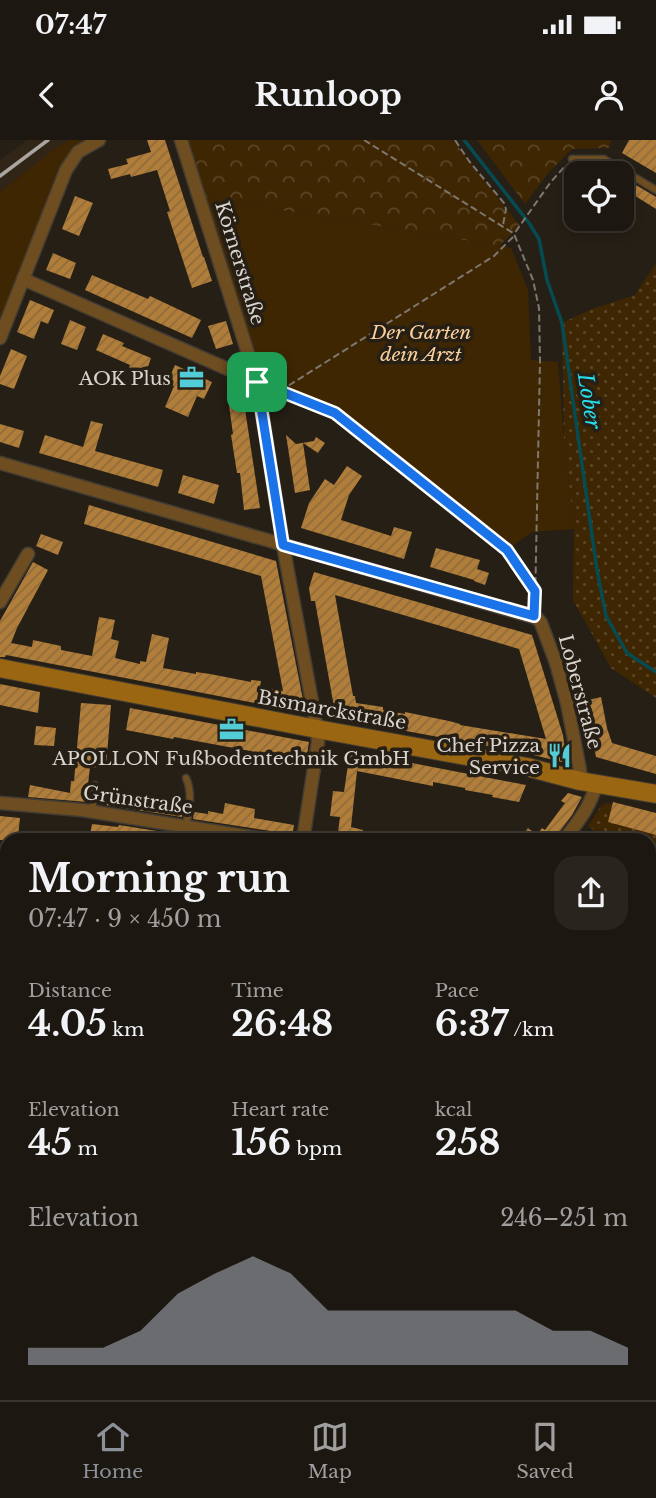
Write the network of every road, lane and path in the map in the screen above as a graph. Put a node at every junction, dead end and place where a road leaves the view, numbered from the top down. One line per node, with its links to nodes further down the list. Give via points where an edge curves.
1 (99, 140): 9 (street, via 72,159)
2 (181, 140): 11 (street, Körnerstraße)
3 (364, 140): 7 (path)
4 (455, 140): 7 (path, via 504,202)
5 (572, 159): 6 (lane, via 604,159); 8 (path)
6 (656, 190)
7 (503, 226): 8 (path)
8 (514, 234): 12 (path, via 494,256); 16 (path, via 539,308)
9 (23, 279): 10 (street); 11 (street)
10 (0, 338)
11 (257, 382): 12 (path); 14 (street, Körnerstraße)
12 (280, 392): 16 (path, via 335,413 507,550)
13 (0, 463): 14 (street)
14 (283, 545): 18 (street); 20 (street, Körnerstraße)
15 (28, 554): 17 (street)
16 (535, 591): 18 (path)
17 (0, 602)
18 (534, 616): 22 (street, Loberstraße, via 556,663 580,770)
19 (0, 668): 20 (street, Bismarckstraße)
20 (317, 729): 22 (street, Bismarckstraße, via 527,766); 29 (street, Körnerstraße)
21 (186, 778): 27 (lane, via 191,793)
22 (588, 782): 24 (street, Bismarckstraße); 30 (street, via 593,796)
23 (95, 785): 26 (lane)
24 (656, 794)
25 (0, 803): 26 (street, Grünstraße)
26 (92, 812): 27 (street, Grünstraße)
27 (186, 826): 28 (street, Grünstraße)
28 (228, 833)
29 (304, 833)
30 (569, 833)

